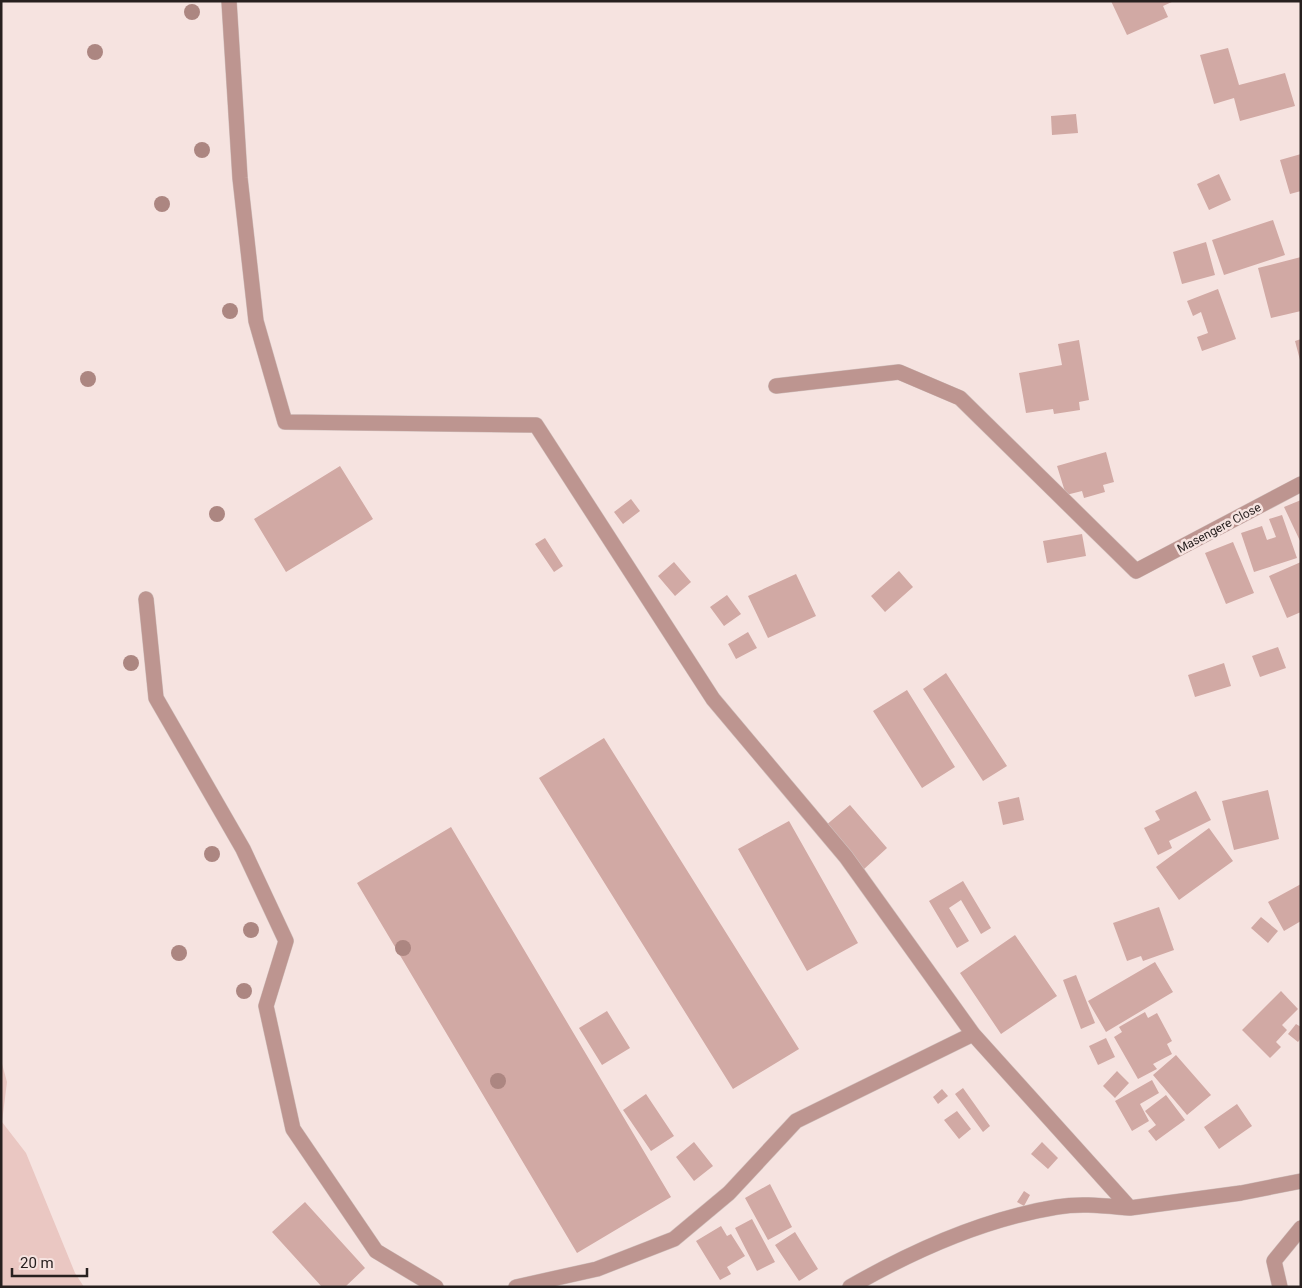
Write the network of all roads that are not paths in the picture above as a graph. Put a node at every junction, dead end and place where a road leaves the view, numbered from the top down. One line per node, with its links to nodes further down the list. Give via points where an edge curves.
1 (230, 1): 5 (street, via 240,178 256,321 285,422 536,426 713,700 846,857)
2 (776, 386): 3 (street, Masengere Close, via 899,372 960,398 1136,571)
3 (1301, 484)
4 (146, 599): 9 (street, via 156,698 243,849 286,941 266,1006 293,1129 376,1251)
5 (972, 1034): 7 (street); 10 (street, via 796,1121 729,1193 674,1239 597,1269)
6 (1301, 1181): 7 (street, via 1241,1194)
7 (1130, 1208): 11 (street, via 1057,1207 970,1229 878,1270)
8 (1301, 1228): 12 (street, via 1274,1261)
9 (436, 1287)
10 (516, 1287)
11 (850, 1287)
12 (1280, 1287)

